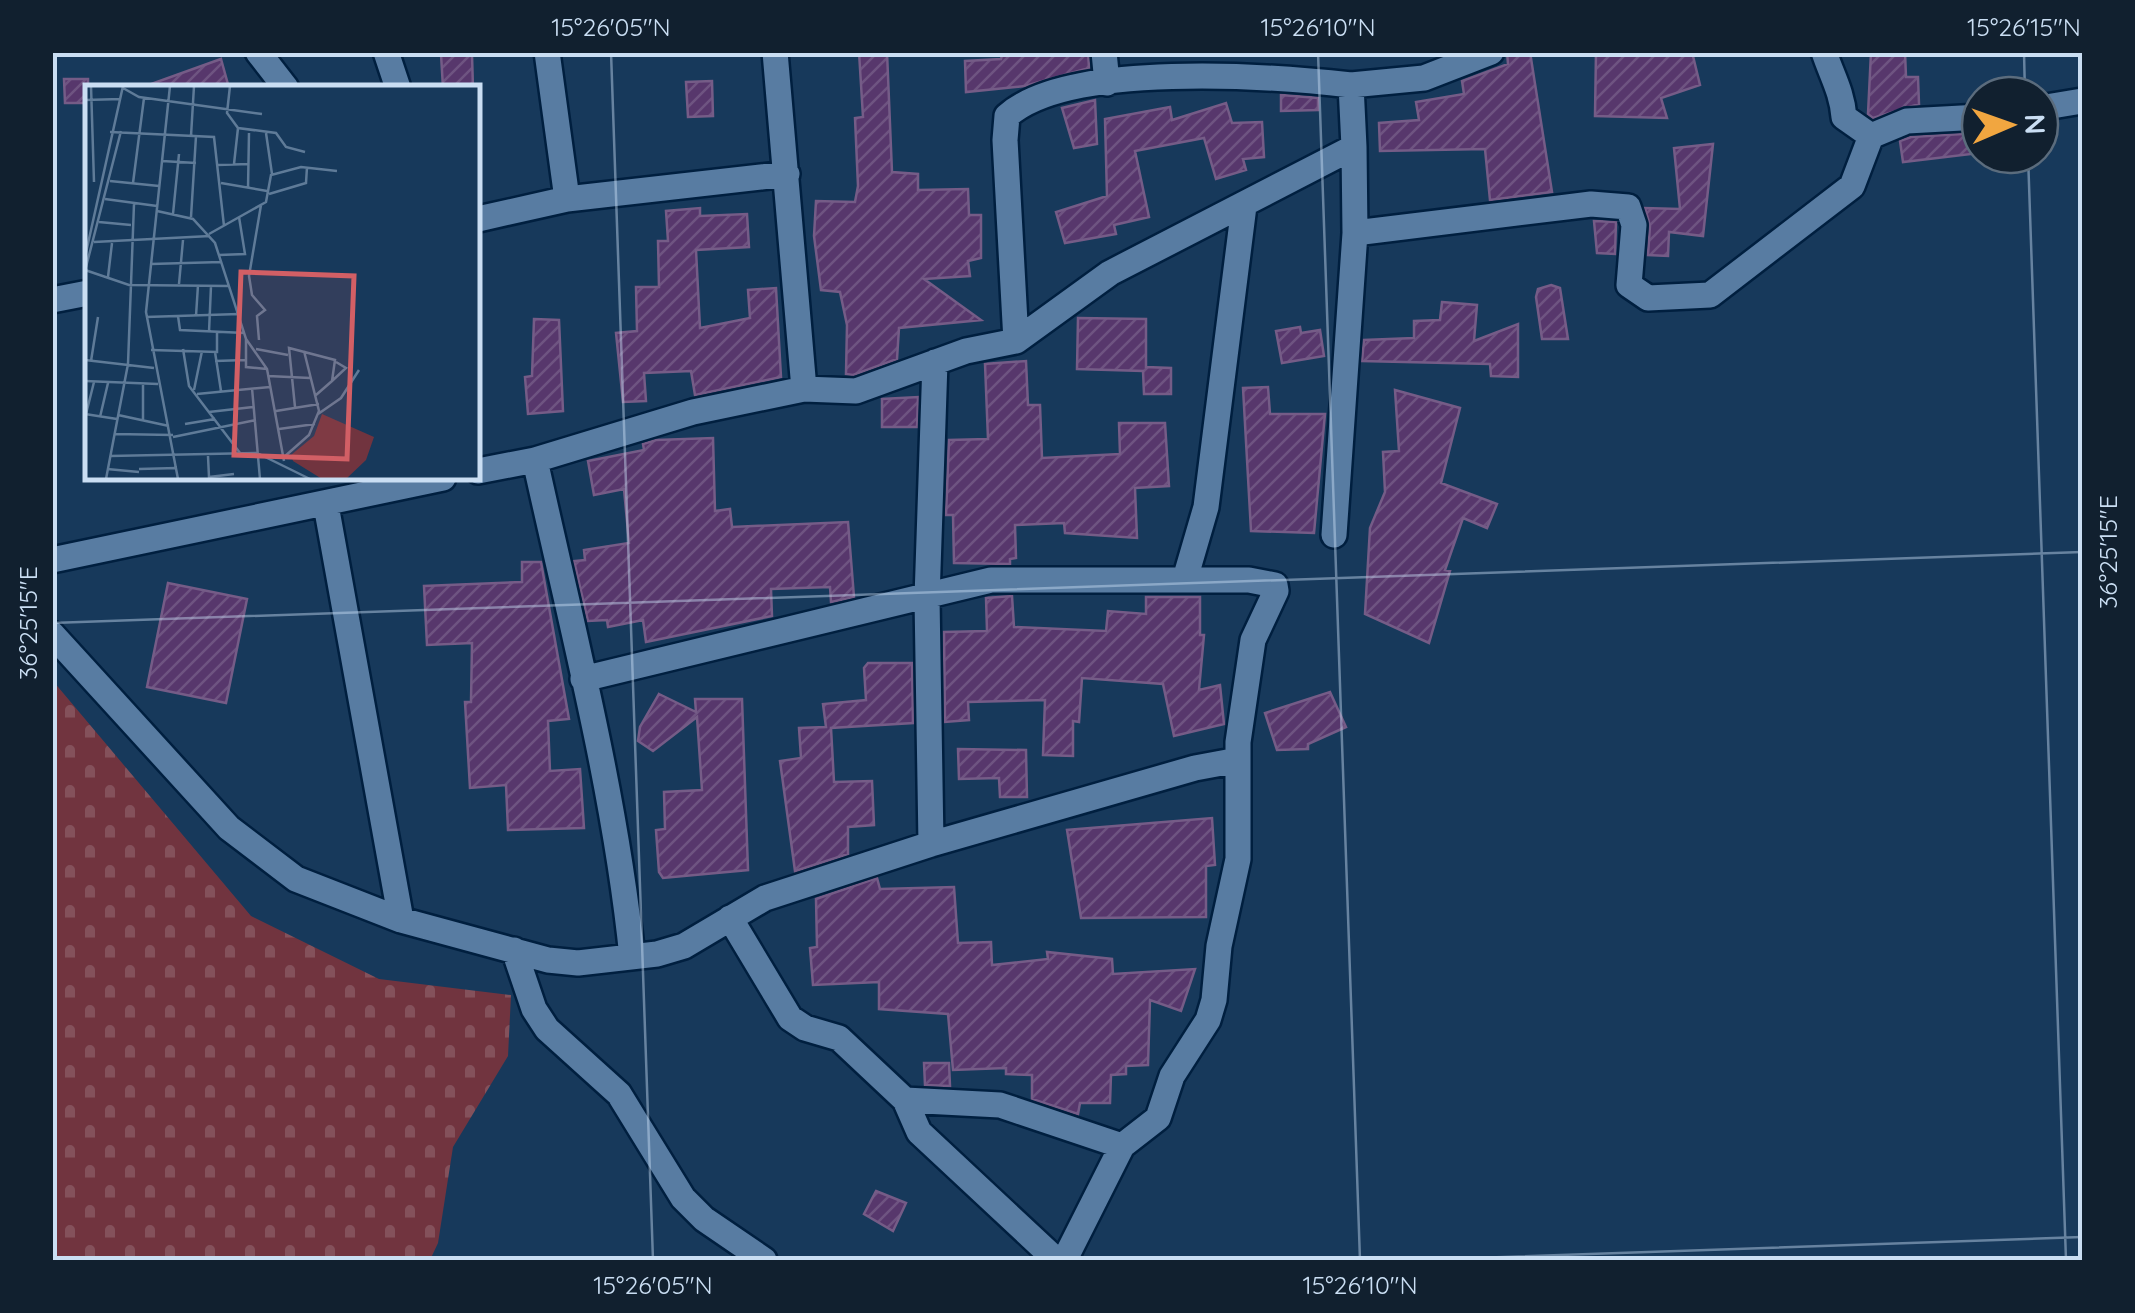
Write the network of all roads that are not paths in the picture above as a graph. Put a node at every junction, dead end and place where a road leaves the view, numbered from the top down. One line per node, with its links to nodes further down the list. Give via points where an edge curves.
1 (258, 52): 11 (street)
2 (386, 52): 12 (street)
3 (547, 52): 17 (street)
4 (775, 52): 16 (street)
5 (1104, 52): 9 (street)
6 (1491, 52): 8 (street)
7 (1824, 52): 14 (street, via 1842,88 1844,117)
8 (1423, 65): 10 (street)
9 (1107, 83): 10 (street, via 1248,74); 23 (street, via 1026,99 1008,116)
10 (1351, 84): 15 (street)
11 (284, 85)
12 (397, 85)
13 (1960, 118): 14 (street, via 1907,121)
14 (1871, 136): 20 (street, via 1842,196 1703,298 1648,298 1629,285 1634,225 1628,206 1591,204)
15 (1354, 146): 18 (street); 20 (street)
16 (787, 174): 17 (street); 25 (street)
17 (567, 199): 19 (street)
18 (1244, 206): 23 (street, via 1110,272); 32 (street, via 1206,507)
19 (480, 218)
20 (1355, 233): 30 (street)
21 (85, 294): 22 (street)
22 (52, 300)
23 (1016, 341): 24 (street)
24 (935, 362): 25 (street, via 856,392); 33 (street)
25 (804, 389): 26 (street, via 693,412)
26 (535, 460): 27 (street); 35 (street)
27 (480, 471)
28 (434, 480): 29 (street)
29 (326, 505): 31 (street); 39 (street)
30 (1334, 534)
31 (52, 560)
32 (1185, 579): 33 (street, via 991,580); 36 (street, via 1249,580 1276,588 1253,640)
33 (926, 598): 35 (street); 37 (street)
34 (52, 634): 39 (street, via 202,800 264,858 332,897)
35 (582, 679): 41 (street)
36 (1238, 760): 37 (street); 43 (street, via 1238,859 1208,1020 1172,1076 1158,1118)
37 (931, 844): 38 (street, via 765,898)
38 (730, 918): 41 (street, via 684,946); 42 (street, via 790,1018 839,1038)
39 (401, 920): 40 (street)
40 (514, 950): 41 (street, via 578,962); 44 (street, via 547,1029 619,1094 682,1198)
41 (632, 957)
42 (906, 1100): 43 (street, via 1000,1105); 43 (street, via 919,1132 1056,1258 1067,1255)
43 (1122, 1146)
44 (764, 1260)

